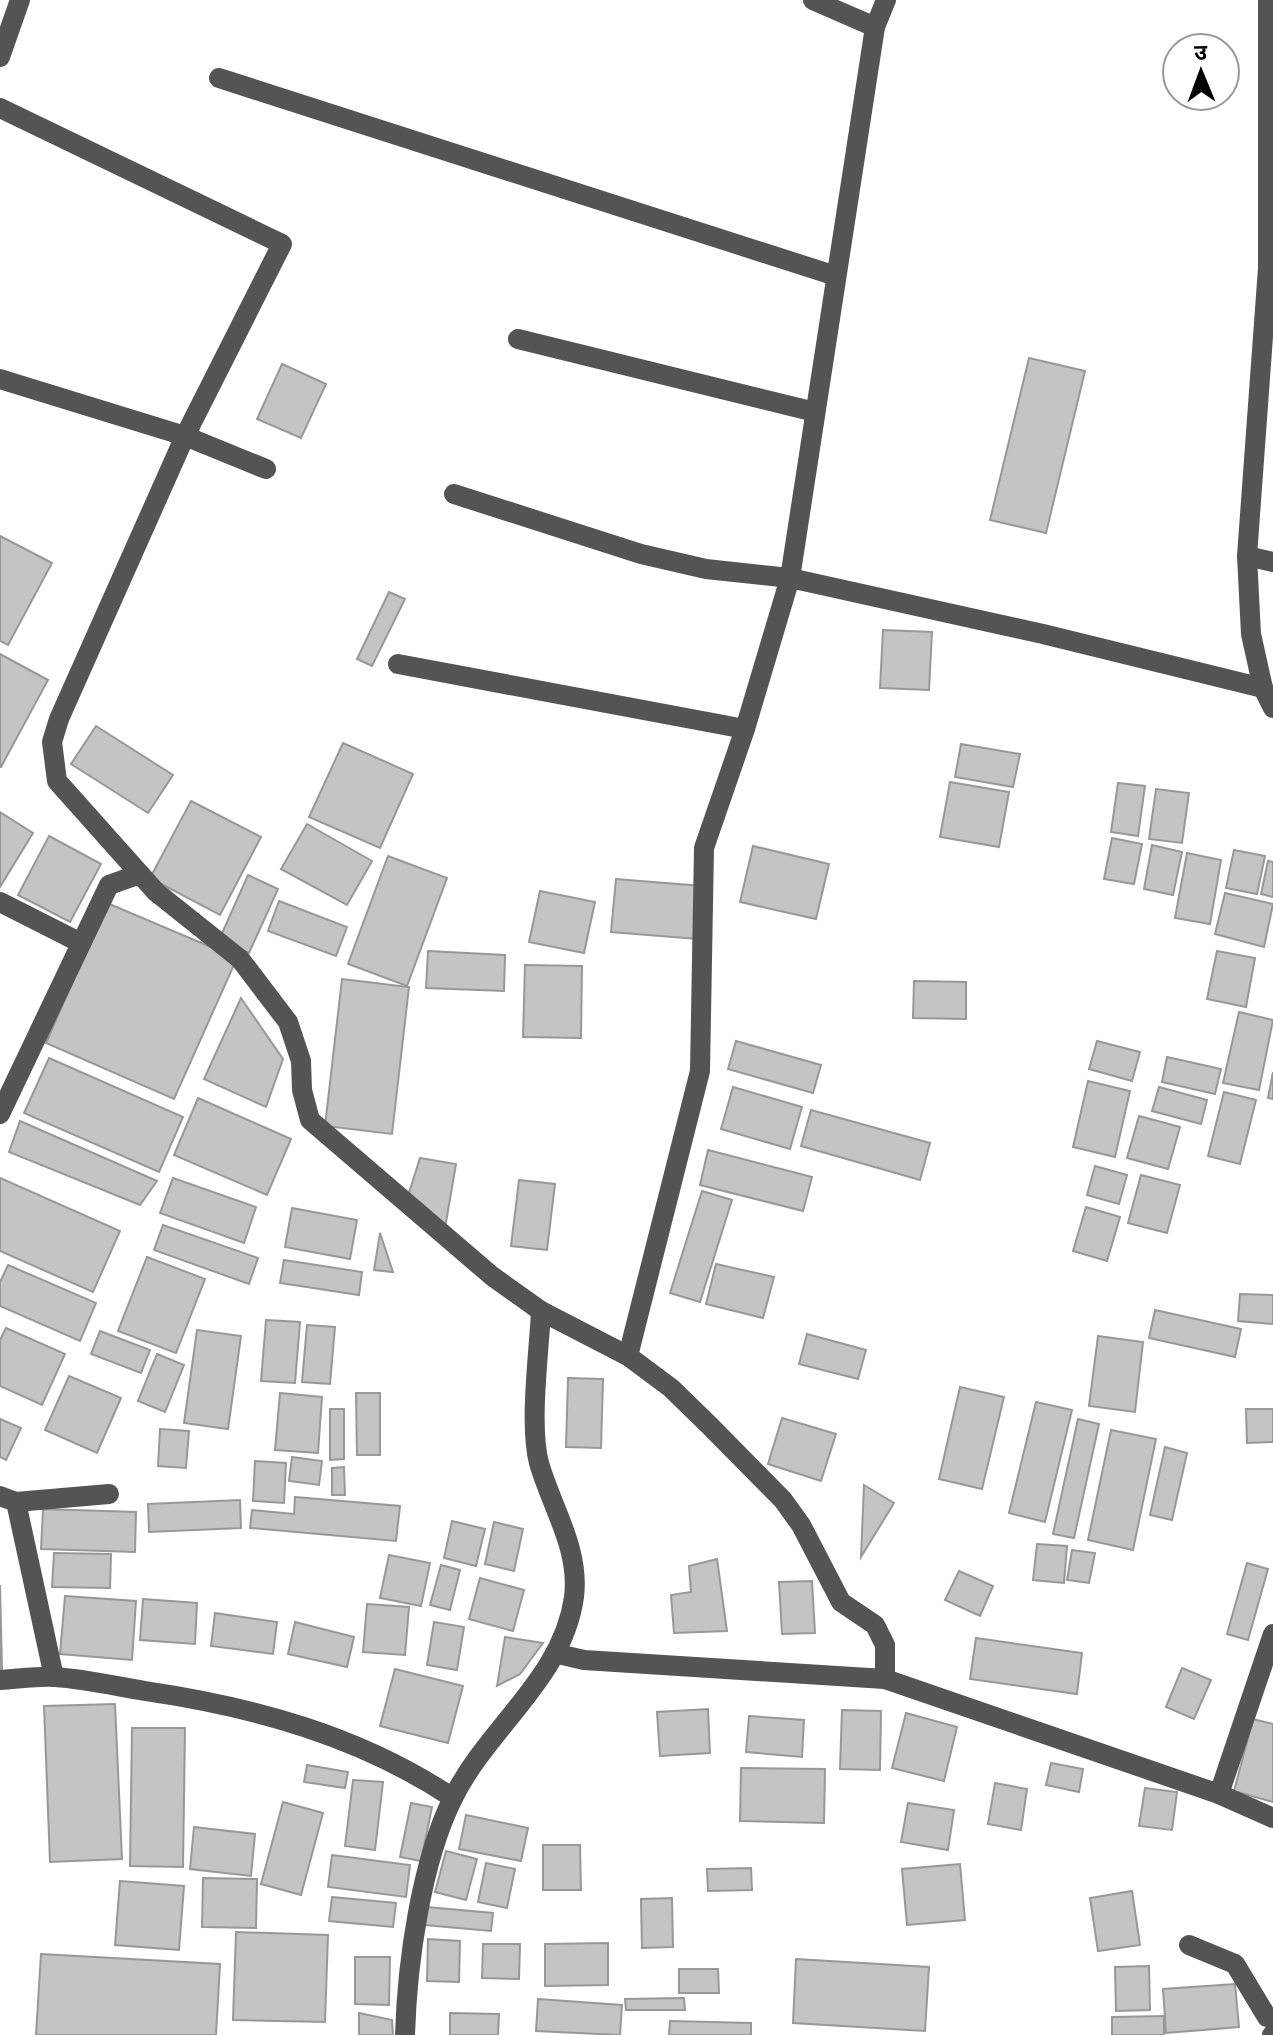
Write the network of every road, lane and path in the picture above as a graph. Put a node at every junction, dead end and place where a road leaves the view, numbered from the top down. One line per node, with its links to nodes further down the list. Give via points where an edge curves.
1 (20, 0): 6 (street)
2 (813, 0): 5 (street)
3 (886, 0): 5 (street)
4 (1268, 0): 9 (street)
5 (875, 27): 10 (street)
6 (0, 57)
7 (219, 78): 10 (street)
8 (0, 108): 14 (street, via 282,244)
9 (1270, 268): 17 (street)
10 (836, 276): 13 (street)
11 (518, 339): 13 (street)
12 (0, 379): 14 (street)
13 (815, 412): 19 (street)
14 (185, 436): 15 (street); 24 (street, via 52,742 57,781)
15 (266, 469)
16 (454, 494): 19 (street, via 641,554 706,569)
17 (1247, 556): 18 (street); 21 (street, via 1251,634)
18 (1273, 562)
19 (790, 578): 21 (street); 23 (street)
20 (398, 664): 23 (street)
21 (1263, 688): 22 (street)
22 (1273, 708)
23 (745, 729): 29 (street, via 704,848 700,1071)
24 (140, 874): 26 (street, via 109,885); 28 (street, via 240,959 288,1022 301,1061 310,1120 492,1276)
25 (0, 902): 26 (street)
26 (81, 943): 27 (street)
27 (0, 1114)
28 (541, 1311): 29 (street); 33 (street, via 539,1461 572,1557 574,1597)
29 (628, 1356): 35 (street, via 671,1388 783,1500 841,1602 882,1635)
30 (109, 1494): 31 (street)
31 (8, 1499): 34 (street)
32 (1273, 1634): 37 (street)
33 (558, 1654): 35 (street, via 584,1660); 38 (street)
34 (54, 1677): 36 (street); 38 (street, via 227,1703 290,1721 409,1768)
35 (885, 1679): 37 (street)
36 (0, 1680)
37 (1219, 1794): 39 (street)
38 (453, 1798): 42 (street, via 425,1885)
39 (1273, 1818)
40 (1189, 1945): 41 (street, via 1235,1964 1267,2017)
41 (1273, 2018)
42 (405, 2035)

